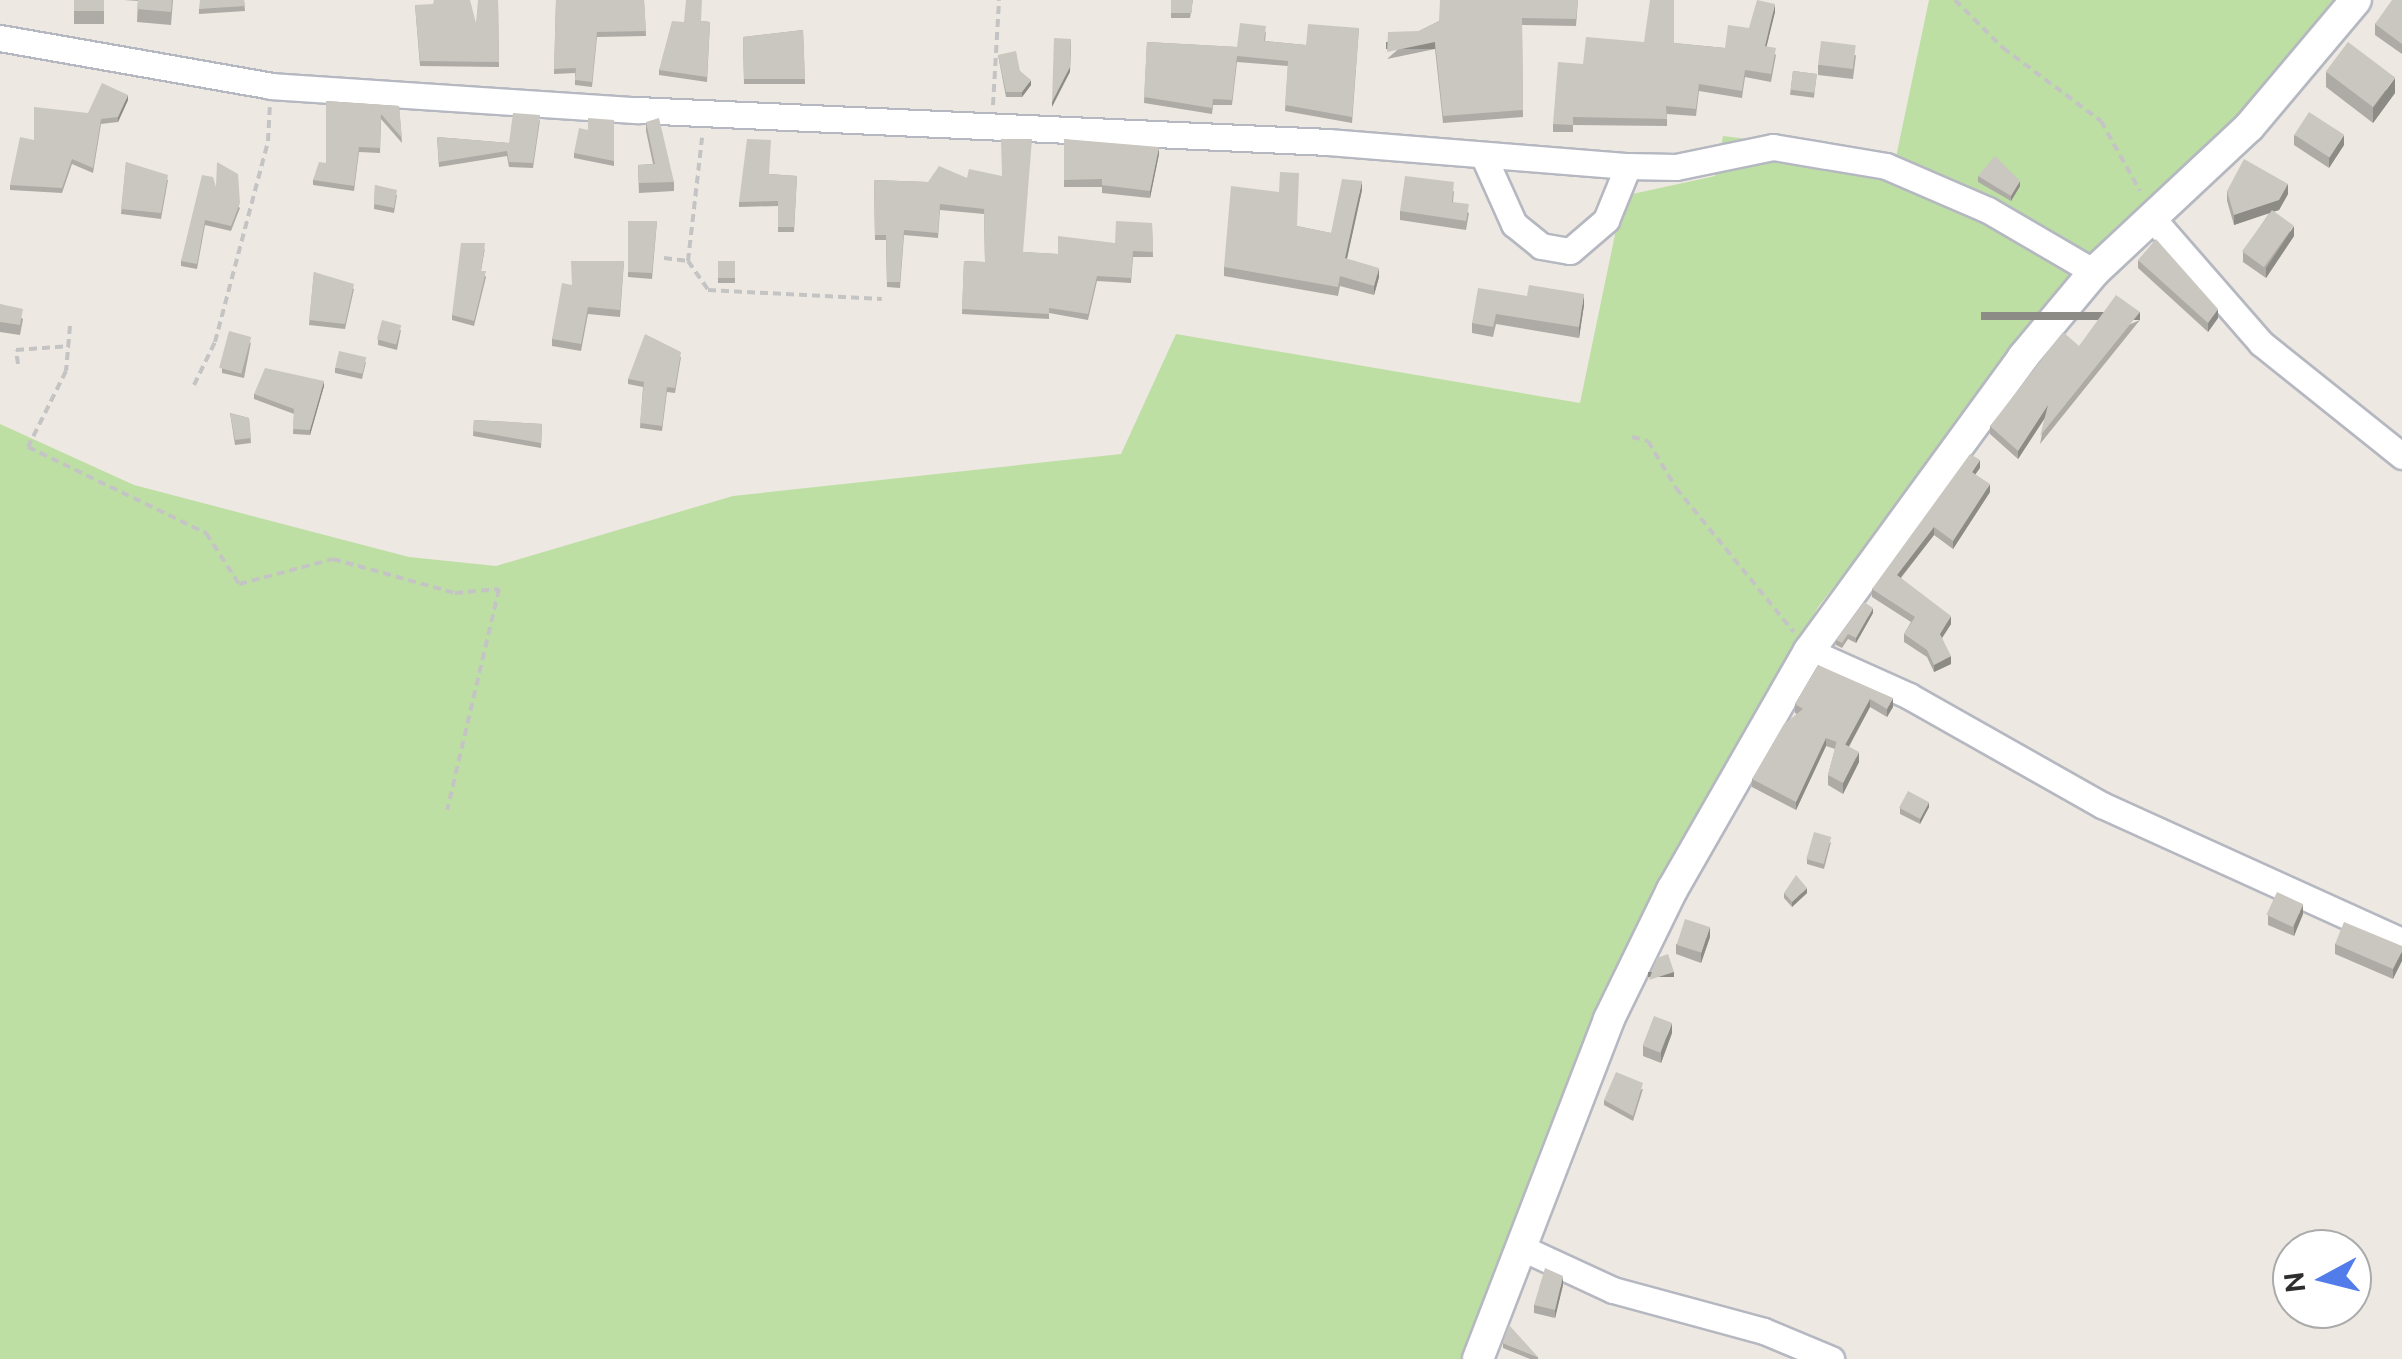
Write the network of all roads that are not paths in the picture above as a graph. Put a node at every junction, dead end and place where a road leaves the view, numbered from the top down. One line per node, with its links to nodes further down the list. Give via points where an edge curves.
1 (2356, 0): 5 (street, via 2250,127)
2 (0, 38): 3 (street, via 271,86)
3 (1484, 155): 4 (street); 4 (street, via 1514,224 1542,246 1570,250 1606,220)
4 (1628, 166): 6 (street, via 1676,167 1772,147 1886,166 1988,210)
5 (2152, 218): 6 (street); 7 (street, via 2262,343)
6 (2094, 272): 8 (street, via 2023,358)
7 (2402, 456)
8 (1809, 651): 9 (street, via 1909,696 2102,806); 10 (street, via 1672,890 1610,1019)
9 (2402, 942)
10 (1520, 1247): 11 (street); 12 (street, via 1613,1290 1764,1331)
11 (1478, 1359)
12 (1831, 1359)

